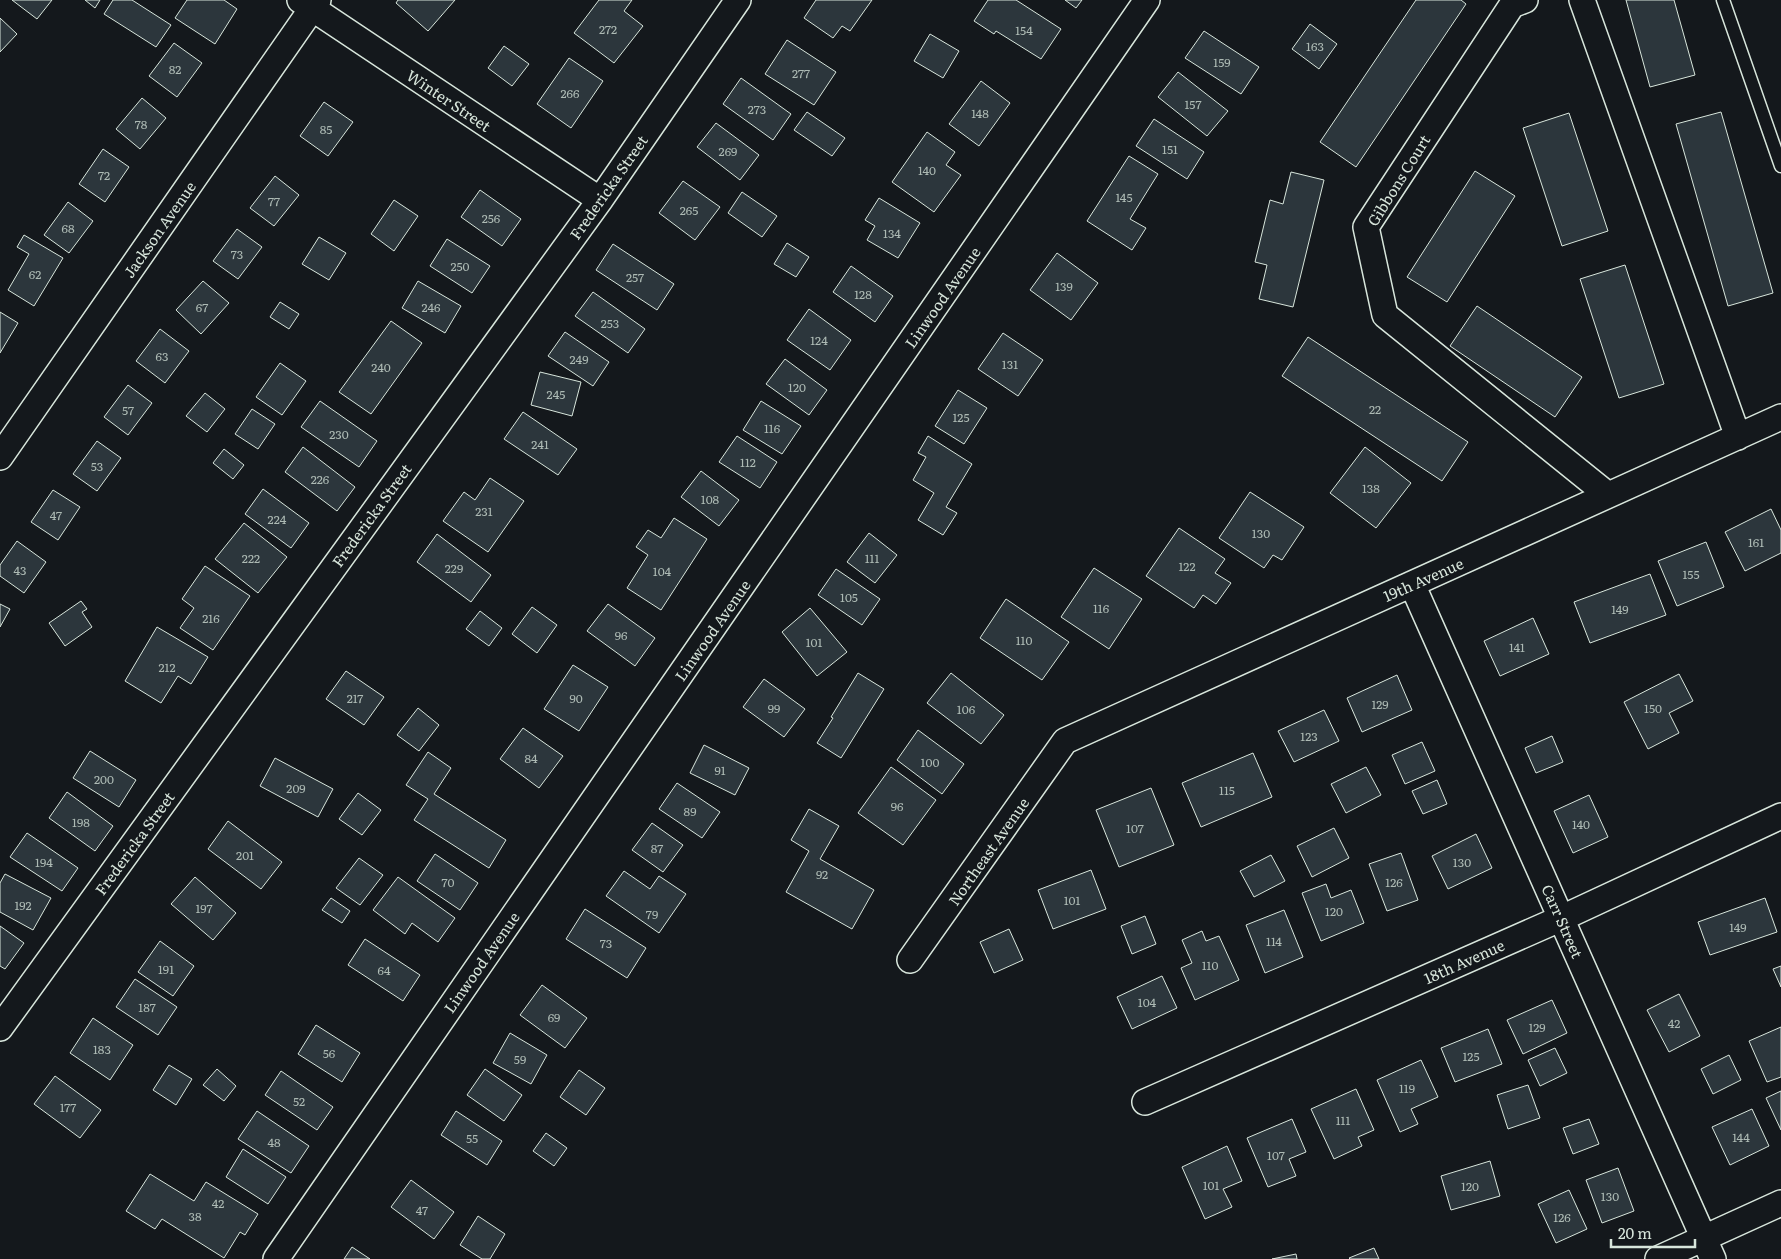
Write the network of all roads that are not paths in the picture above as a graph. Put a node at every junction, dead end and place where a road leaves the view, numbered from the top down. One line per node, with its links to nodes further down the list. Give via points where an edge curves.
1 (738, 0): 8 (street, Fredericka Street)
2 (1147, 0): 22 (street, Linwood Avenue)
3 (1525, 0): 12 (street, Gibbons Court, via 1512,5 1366,227 1384,314)
4 (1582, 0): 10 (street)
5 (1723, 0): 7 (lane)
6 (310, 3): 8 (street, Winter Street); 11 (street, Jackson Avenue)
7 (1781, 166)
8 (600, 200): 18 (street, Fredericka Street)
9 (1781, 417): 10 (street, 19th Avenue)
10 (1738, 437): 12 (street, 19th Avenue)
11 (0, 457)
12 (1608, 495): 13 (street, 19th Avenue)
13 (1412, 584): 14 (street, 19th Avenue); 16 (street, Carr Street)
14 (1065, 741): 17 (street, Northeast Avenue)
15 (1781, 816): 16 (street, 18th Avenue)
16 (1562, 918): 19 (street, 18th Avenue); 21 (street, Carr Street)
17 (910, 960)
18 (0, 1028)
19 (1145, 1102)
20 (1781, 1203): 21 (street)
21 (1708, 1249): 23 (street)
22 (276, 1259)
23 (1658, 1259)

